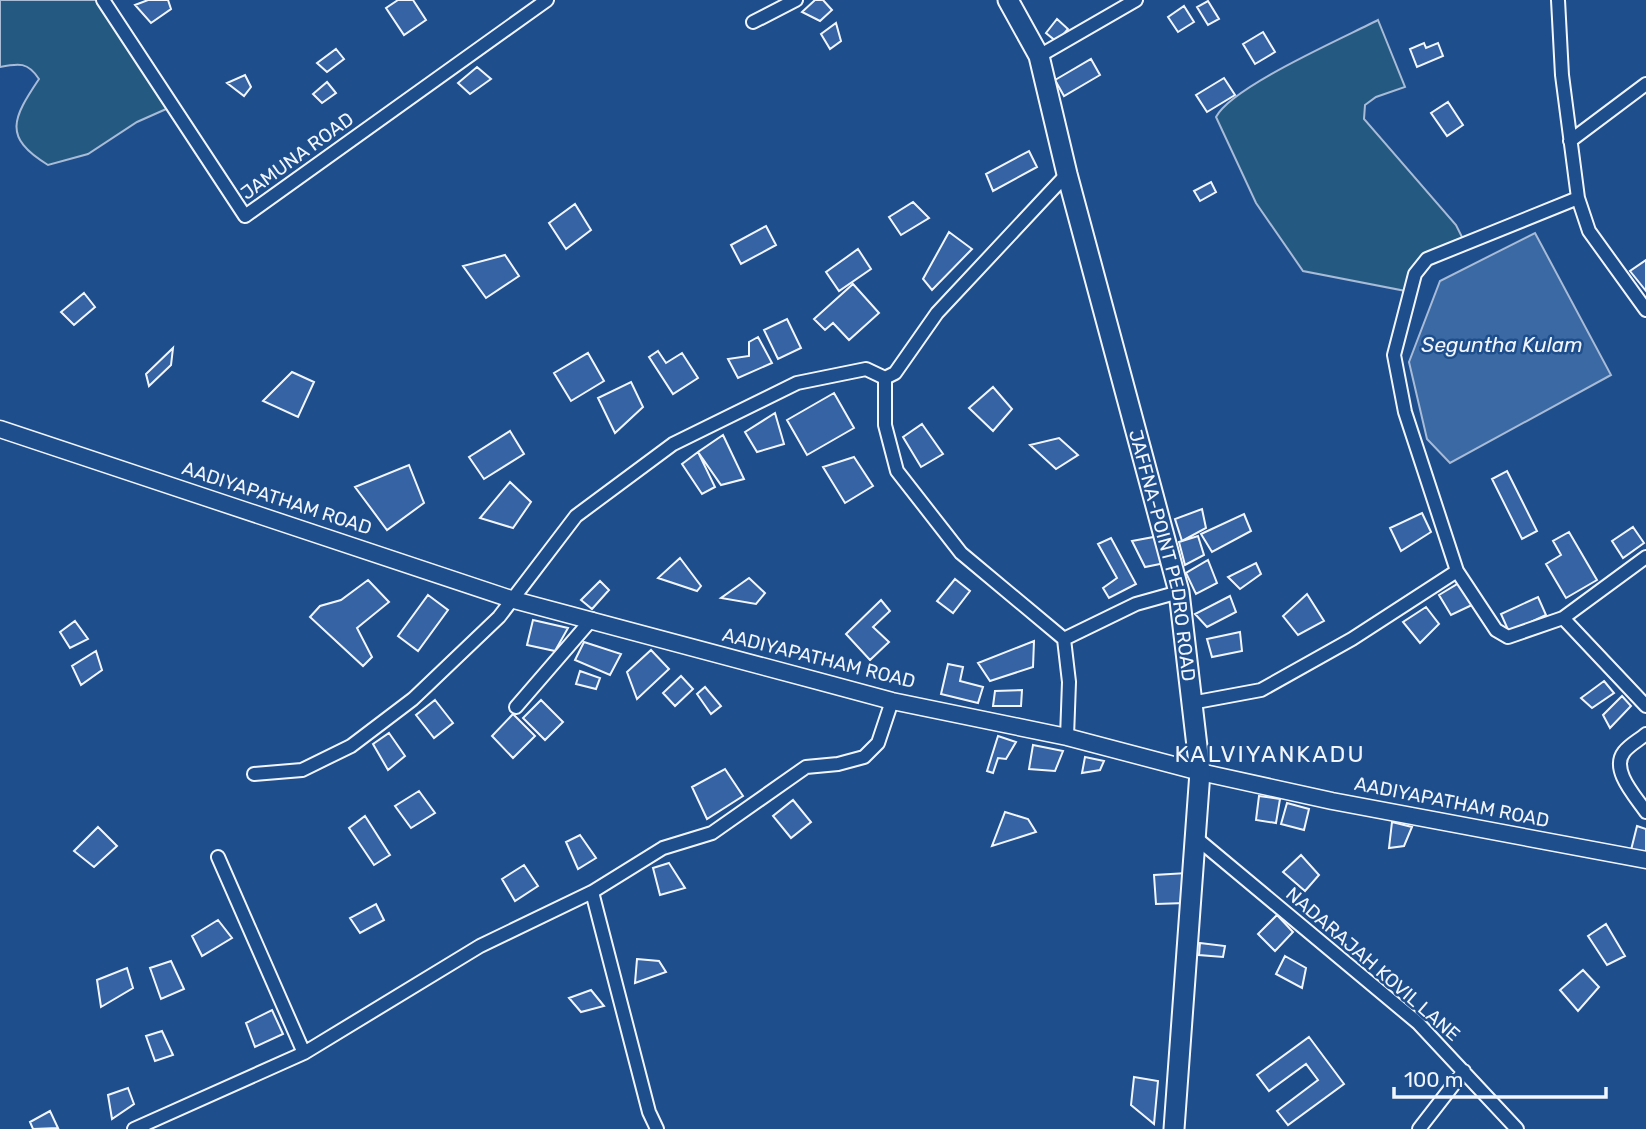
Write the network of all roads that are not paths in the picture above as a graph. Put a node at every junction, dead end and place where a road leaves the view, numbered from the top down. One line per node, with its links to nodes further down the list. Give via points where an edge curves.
1 (103, 0): 2 (street, JAMUNA ROAD, via 245,216)
2 (547, 0)
3 (796, 0): 7 (street)
4 (1008, 0): 8 (main road, JAFFNA-POINT PEDRO ROAD)
5 (1136, 0): 8 (street)
6 (1558, 0): 10 (street)
7 (754, 22)
8 (1039, 56): 11 (main road, JAFFNA-POINT PEDRO ROAD)
9 (1646, 84): 10 (street)
10 (1570, 141): 12 (street)
11 (1067, 174): 14 (street, via 937,313 895,373); 18 (main road, JAFFNA-POINT PEDRO ROAD)
12 (1578, 198): 13 (street, via 1589,231); 17 (street, via 1454,246 1427,260 1415,274 1394,355 1405,412)
13 (1646, 310)
14 (885, 378): 19 (street, via 866,369 797,383 673,444 576,516); 22 (street, via 885,425 897,471 961,553)
15 (0, 429): 19 (street, AADIYAPATHAM ROAD)
16 (1646, 557): 20 (street)
17 (1457, 571): 20 (street, via 1496,630 1508,637); 24 (street, via 1261,691)
18 (1179, 592): 22 (street, via 1136,604); 24 (main road, JAFFNA-POINT PEDRO ROAD)
19 (514, 600): 21 (street, AADIYAPATHAM ROAD); 30 (street, via 413,699 351,746 302,770)
20 (1563, 618): 25 (street)
21 (592, 619): 23 (street, AADIYAPATHAM ROAD); 26 (street)
22 (1064, 639): 28 (street, via 1069,682)
23 (892, 701): 28 (street, AADIYAPATHAM ROAD); 35 (street, via 878,743 864,757 806,767 723,827 663,848)
24 (1191, 703): 29 (main road, JAFFNA-POINT PEDRO ROAD)
25 (1646, 706)
26 (516, 707)
27 (1646, 734): 31 (street, via 1623,753 1620,765)
28 (1067, 737): 29 (street, AADIYAPATHAM ROAD)
29 (1200, 772): 32 (main road, JAFFNA-POINT PEDRO ROAD); 34 (street, AADIYAPATHAM ROAD)
30 (254, 774)
31 (1646, 811)
32 (1195, 837): 37 (street, NADARAJAH KOVIL LANE, via 1418,1023); 40 (main road, JAFFNA-POINT PEDRO ROAD)
33 (218, 857): 36 (street)
34 (1646, 860)
35 (592, 892): 36 (street, via 480,946); 39 (street)
36 (304, 1054): 38 (street)
37 (1464, 1070): 41 (street); 42 (street, NADARAJAH KOVIL LANE)
38 (134, 1129)
39 (657, 1129)
40 (1174, 1129)
41 (1419, 1129)
42 (1517, 1129)

